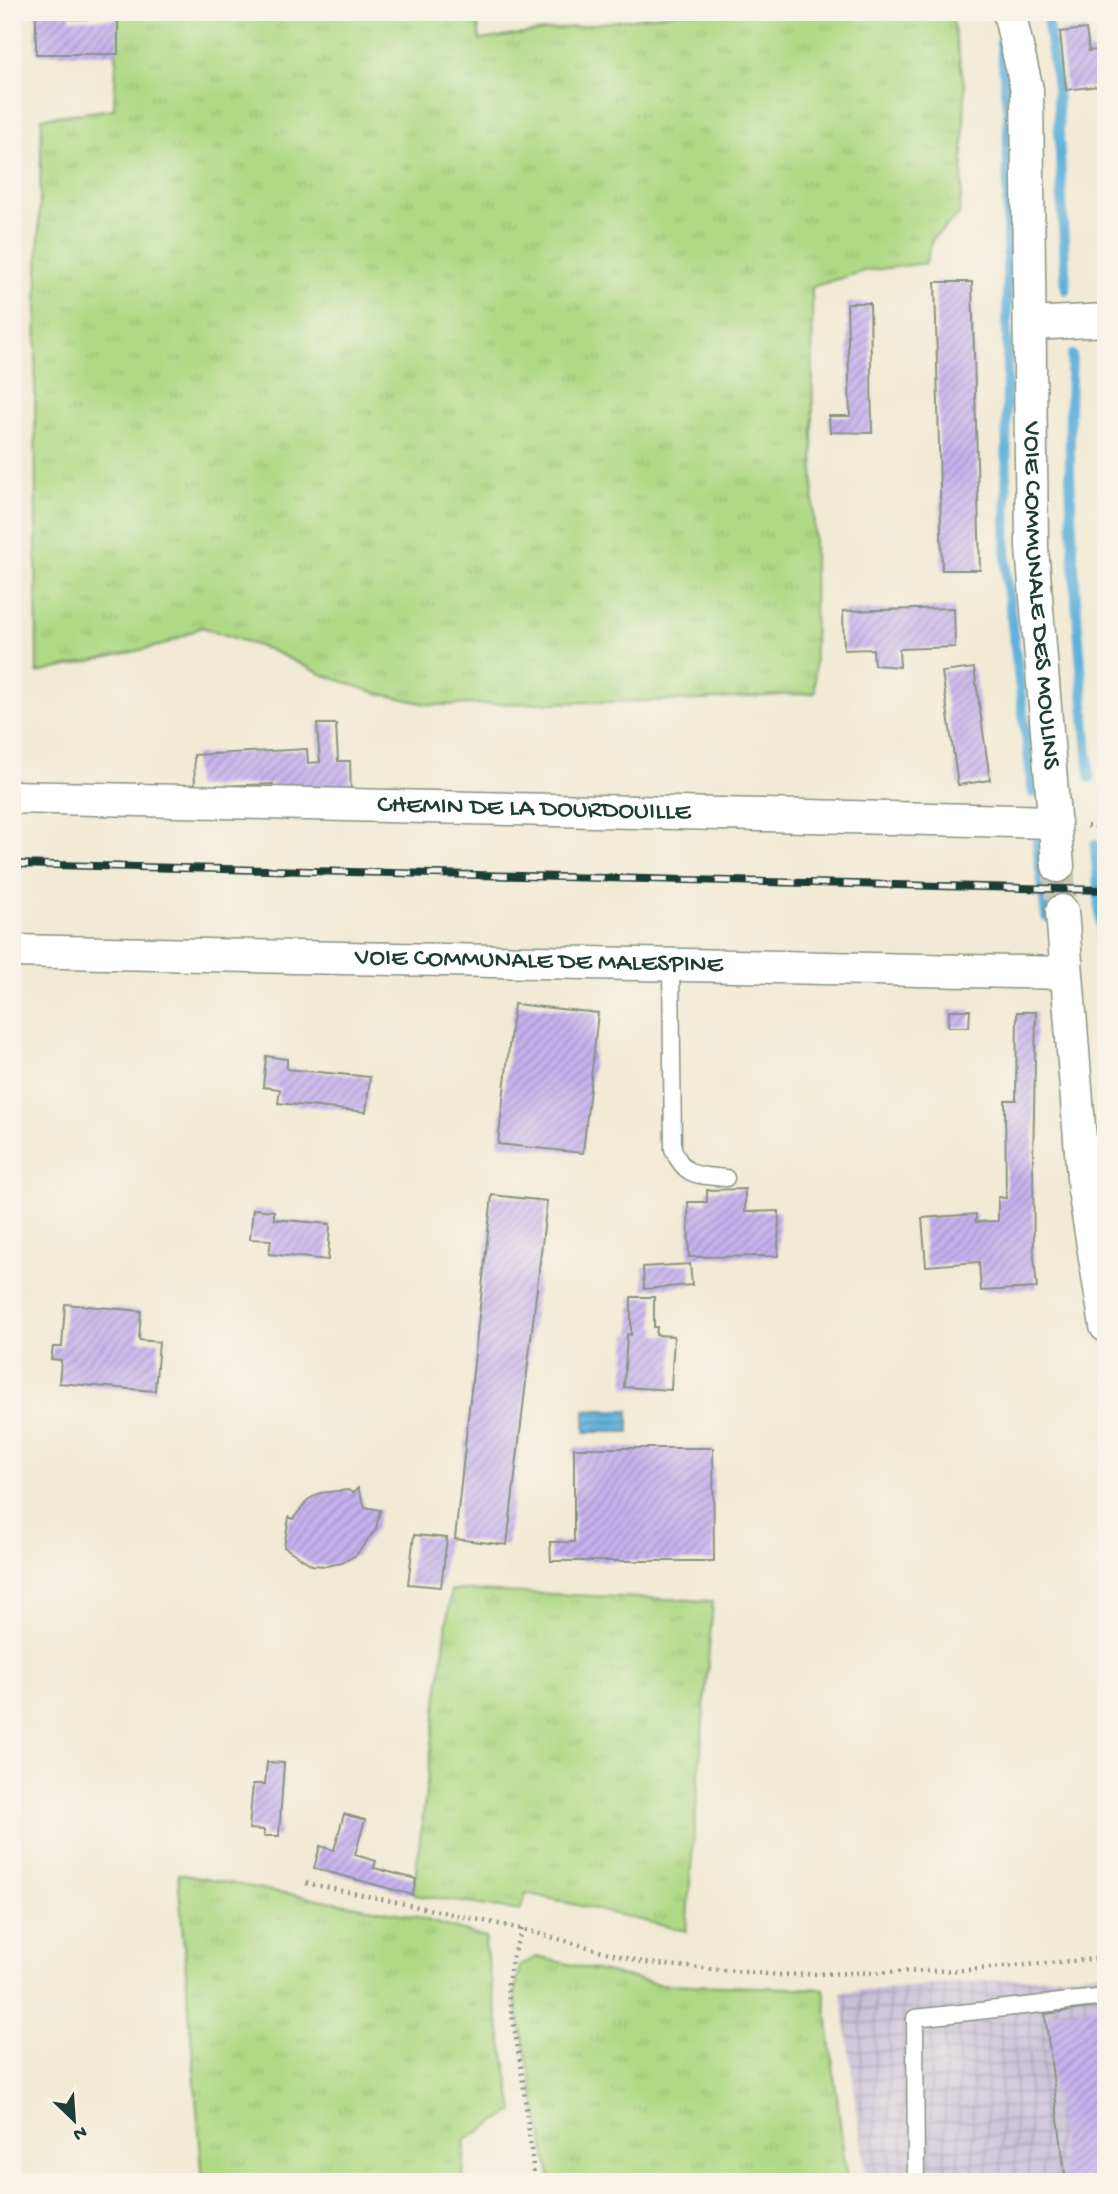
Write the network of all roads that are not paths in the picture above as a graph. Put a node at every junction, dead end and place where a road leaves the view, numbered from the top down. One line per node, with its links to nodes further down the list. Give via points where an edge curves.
1 (1009, 12): 3 (street, VOIE COMMUNALE DES MOULINS, via 1027,90)
2 (1106, 320): 3 (street)
3 (1031, 324): 5 (street, VOIE COMMUNALE DES MOULINS, via 1032,548)
4 (12, 797): 5 (street, CHEMIN DE LA DOURDOUILLE)
5 (1055, 822): 6 (street, VOIE COMMUNALE DES MOULINS)
6 (1058, 866)
7 (1062, 911): 10 (street)
8 (12, 951): 9 (street, VOIE COMMUNALE DE MALESPINE)
9 (671, 965): 10 (street, VOIE COMMUNALE DE MALESPINE); 11 (lane, via 673,1149 680,1165 691,1174)
10 (1066, 973): 12 (street)
11 (726, 1178)
12 (1095, 1189): 13 (street)
13 (1106, 1326)
14 (1106, 1997): 15 (lane, via 915,2018)
15 (916, 2182)

